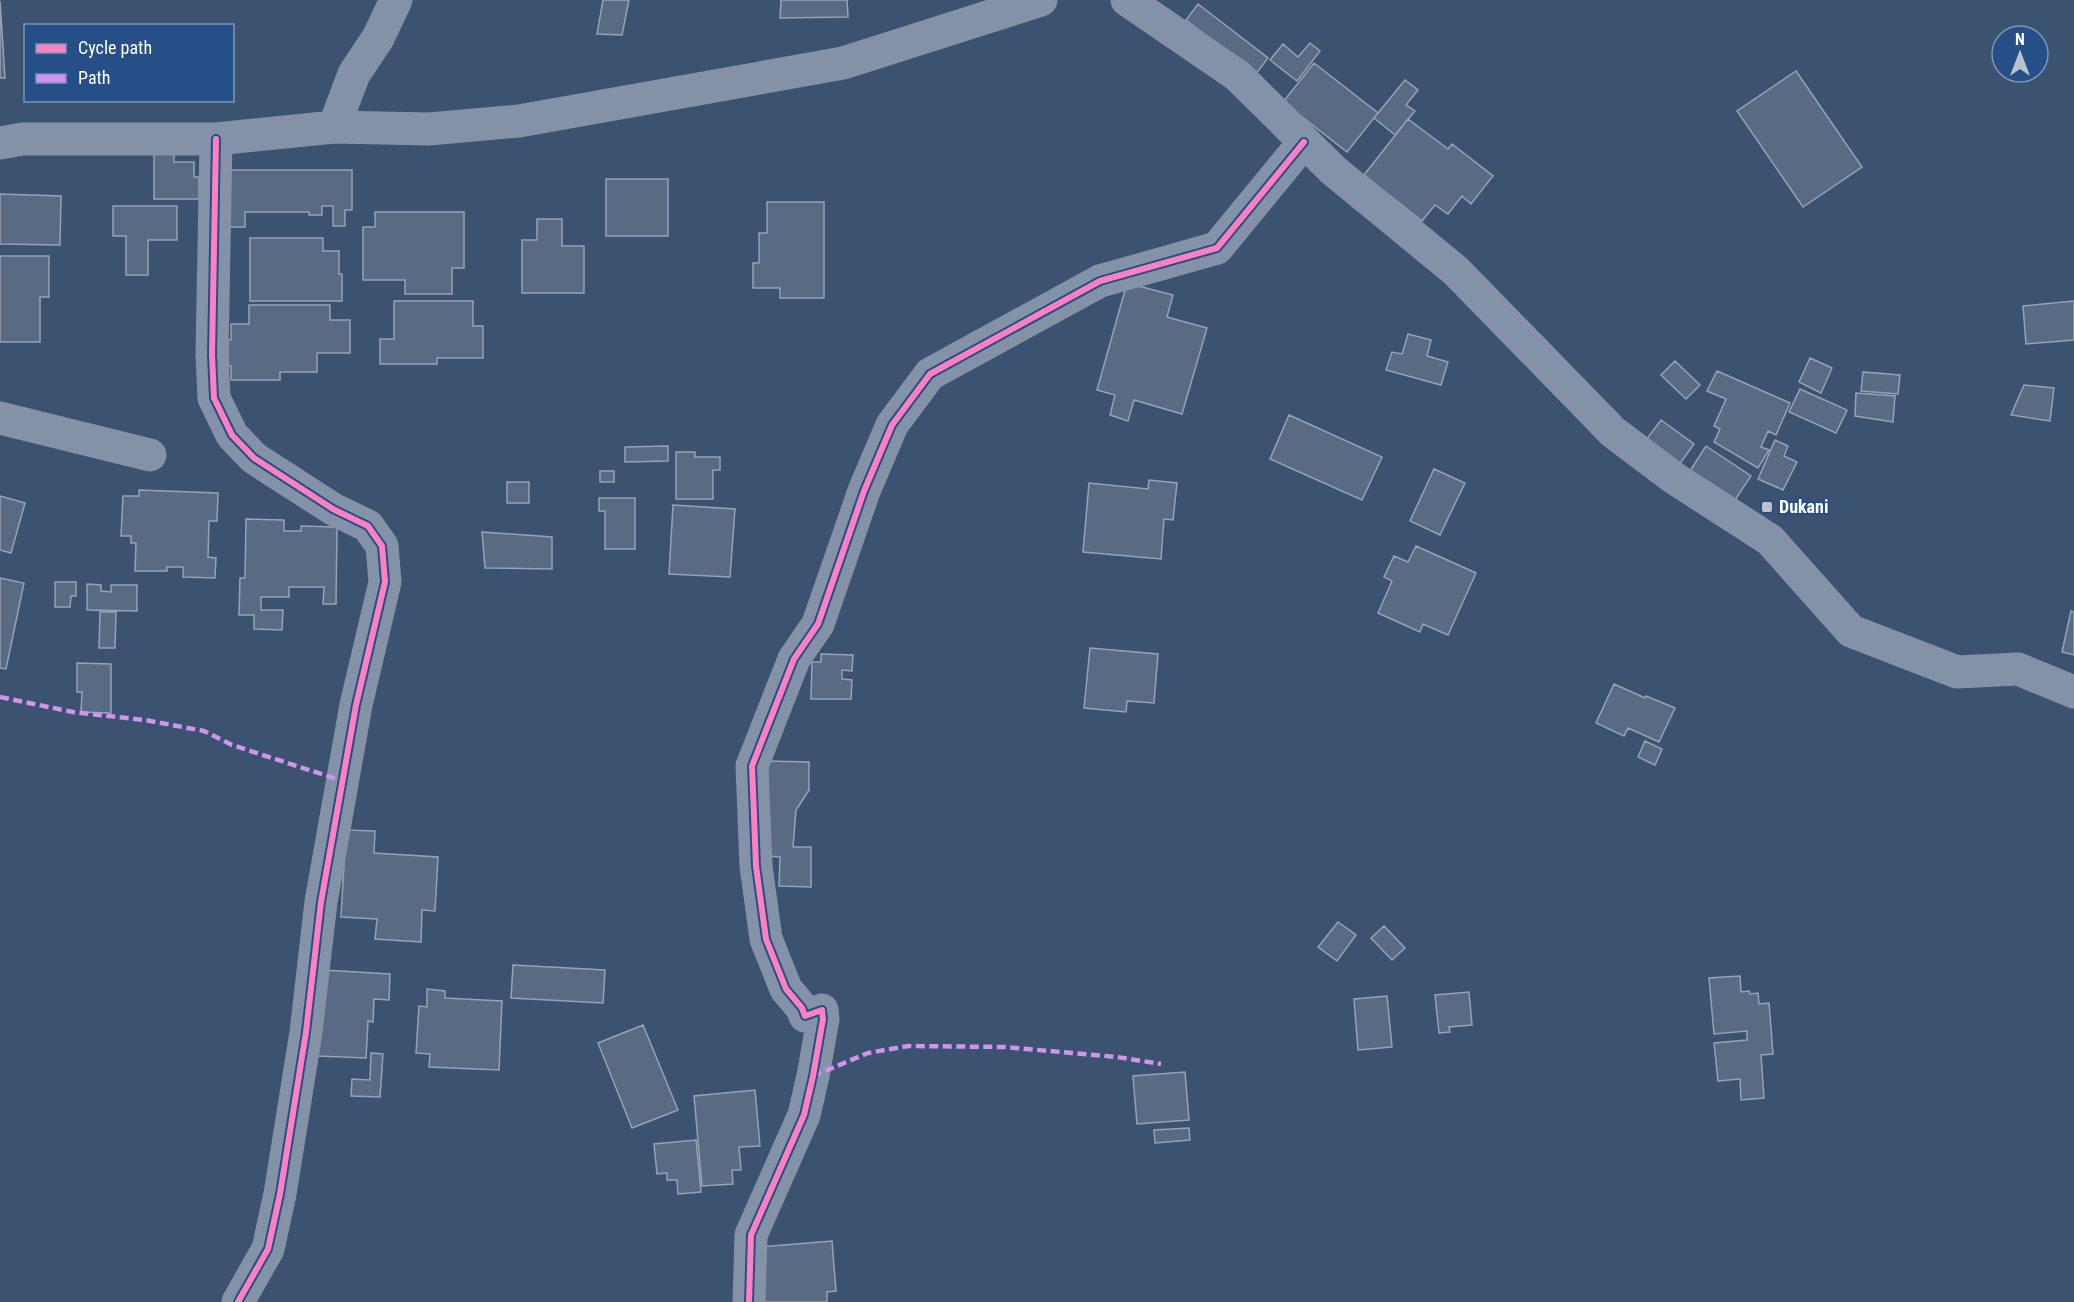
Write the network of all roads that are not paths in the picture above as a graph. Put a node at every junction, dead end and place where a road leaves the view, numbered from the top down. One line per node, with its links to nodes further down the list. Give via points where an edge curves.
1 (396, 0): 4 (street, via 378,38 354,74)
2 (1041, 0): 4 (street, via 843,63 519,121 429,129)
3 (1148, 3): 6 (street, via 1238,76)
4 (334, 127): 5 (street)
5 (216, 139): 7 (street, via 23,139); 11 (street, via 214,398 232,435 254,458 368,526 382,546 385,582 356,705 321,903 306,1032 280,1194 267,1249)
6 (1304, 142): 10 (street, via 1332,170 1456,271 1613,432 1674,478 1770,540 1851,631 1957,672 2018,669); 12 (street, via 1218,249 1100,281 930,374 892,425 864,491 818,624 794,659 752,766 756,866 766,939 786,989 805,1016 822,1010 823,1019 804,1115 751,1235)
7 (0, 143)
8 (0, 418): 9 (street)
9 (150, 454)
10 (2074, 692)
11 (238, 1302)
12 (749, 1302)

